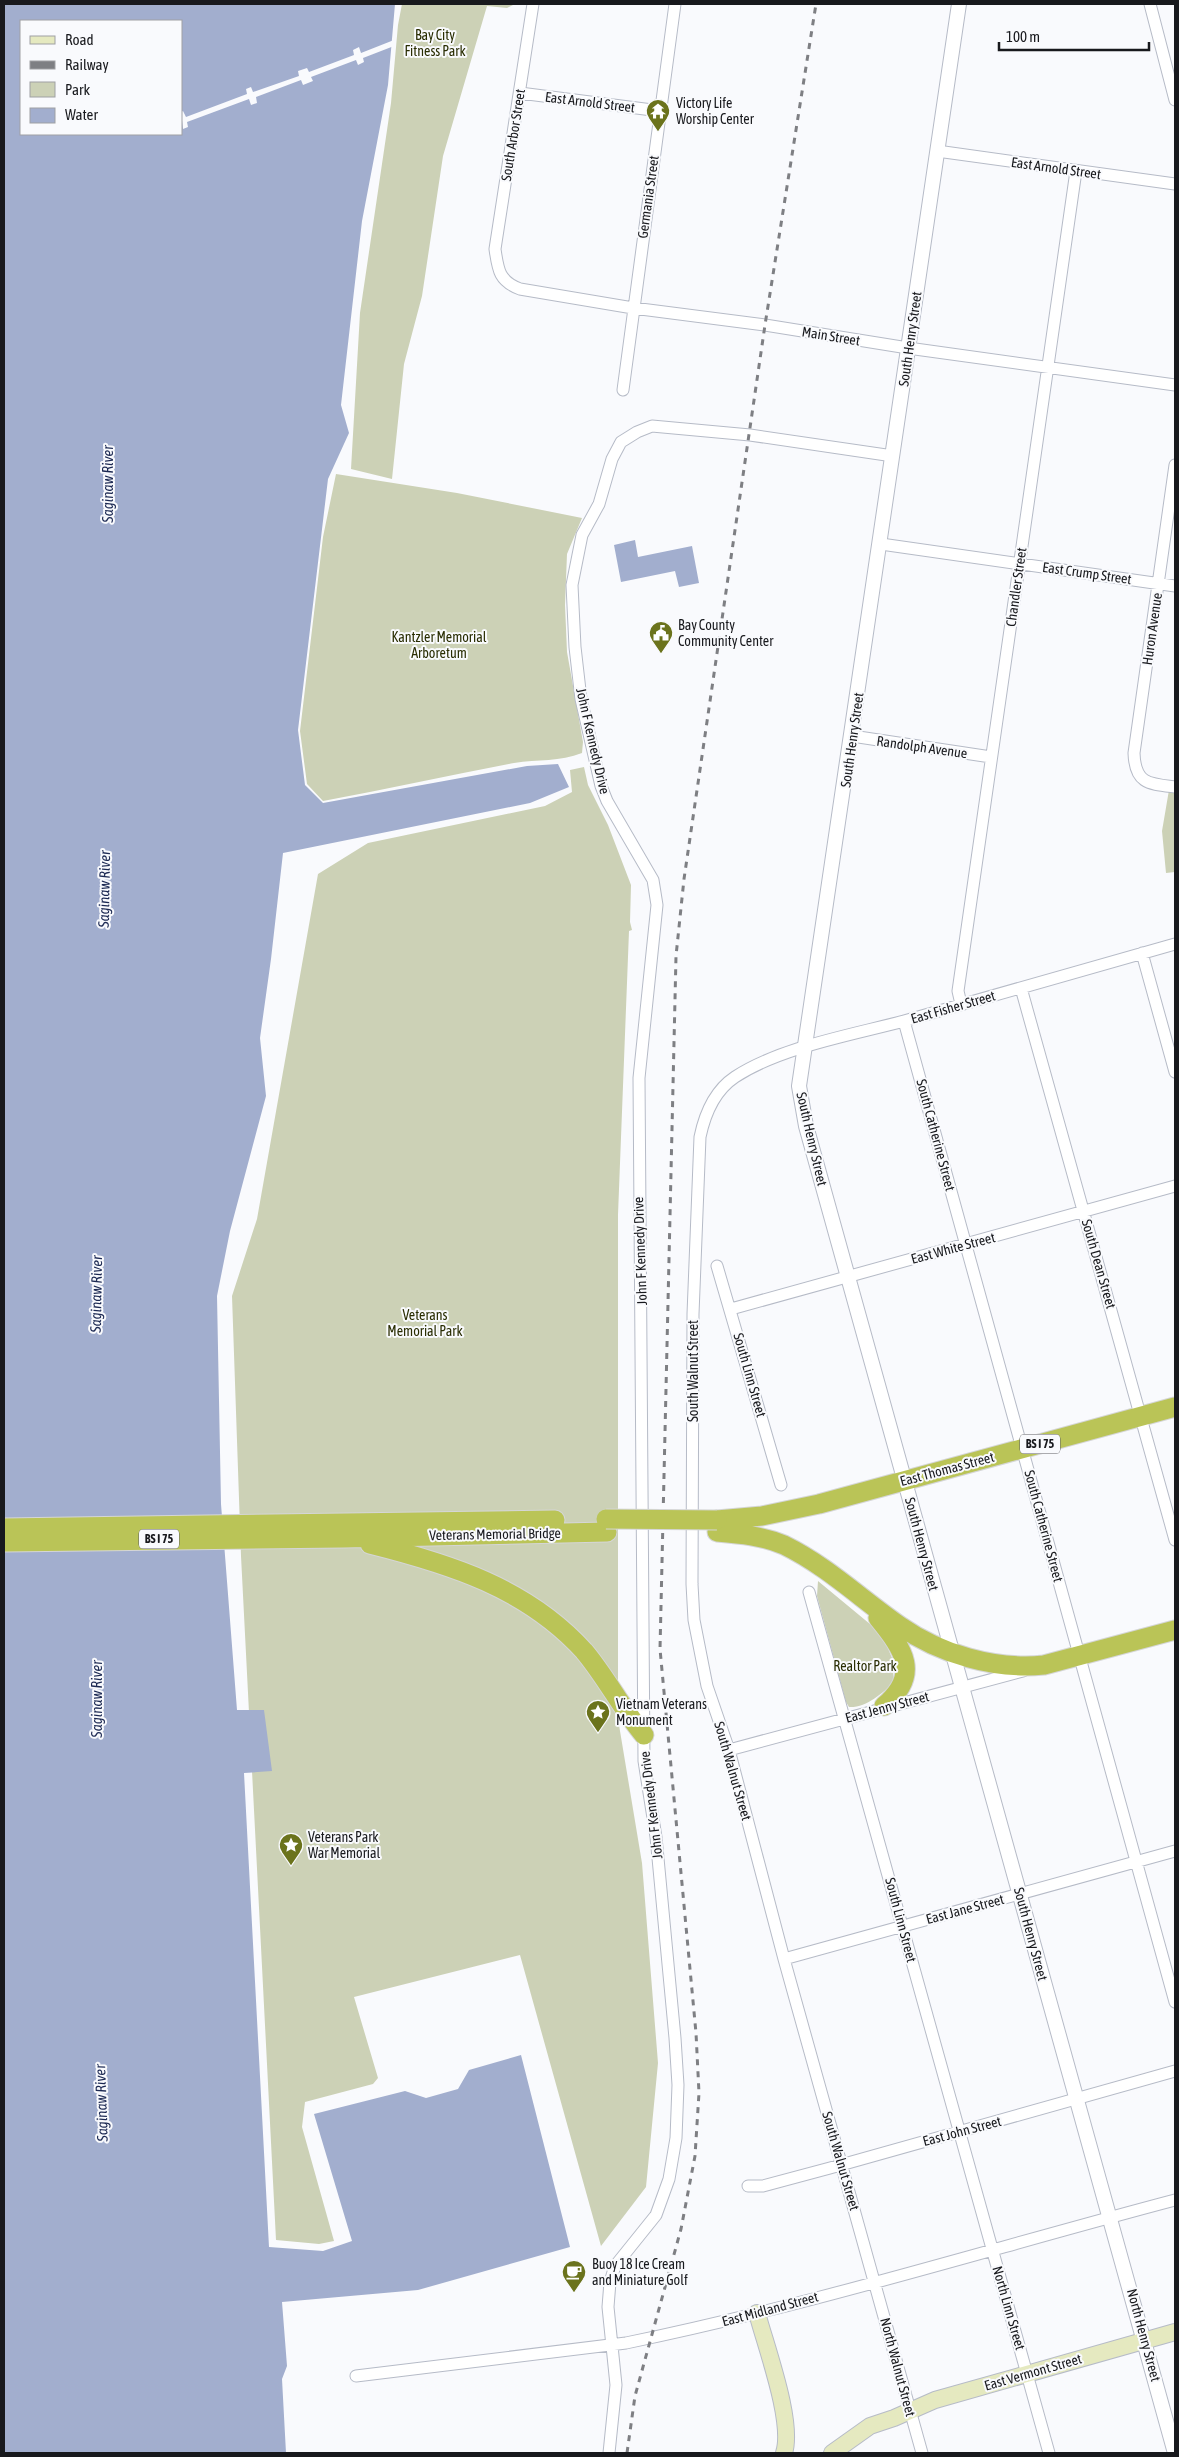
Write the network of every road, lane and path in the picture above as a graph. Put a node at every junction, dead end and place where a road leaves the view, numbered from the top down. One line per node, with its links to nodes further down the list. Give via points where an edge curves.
1 (533, 4): 5 (street, South Arbor Street)
2 (675, 4): 7 (street, Germania Street)
3 (959, 4): 8 (street, South Henry Street)
4 (1150, 4): 6 (street)
5 (520, 93): 7 (street, East Arnold Street); 11 (street, South Arbor Street, via 495,249)
6 (1175, 100)
7 (660, 111): 12 (street, Germania Street)
8 (937, 150): 9 (street, East Arnold Street); 13 (street, South Henry Street)
9 (1076, 170): 10 (street, East Arnold Street); 14 (street, Chandler Street)
10 (1175, 184)
11 (498, 266): 12 (street, Main Street, via 509,285 520,289)
12 (633, 308): 13 (street, Main Street, via 765,324); 16 (street, Germania Street)
13 (908, 348): 14 (street, Main Street); 17 (street, South Henry Street)
14 (1047, 368): 15 (street, Main Street); 20 (street, Chandler Street)
15 (1175, 385)
16 (623, 390)
17 (893, 456): 19 (street, South Henry Street); 61 (street, John F Kennedy Drive, via 750,435 652,426 621,442 612,459 602,495 582,535 576,562 572,585 575,647 581,699 594,758 607,801 653,880 657,905 639,1078)
18 (1175, 465): 21 (street, Huron Avenue)
19 (880, 544): 20 (street, East Crump Street); 23 (street, South Henry Street)
20 (1019, 563): 21 (street, East Crump Street); 24 (street, Chandler Street)
21 (1159, 584): 22 (street, East Crump Street); 25 (street, Huron Avenue, via 1134,753 1140,777 1153,784)
22 (1175, 586)
23 (852, 736): 24 (street, Randolph Avenue); 31 (street, South Henry Street)
24 (991, 757): 29 (street, Chandler Street, via 958,992)
25 (1175, 787)
26 (1175, 944): 27 (street, East Fisher Street)
27 (1142, 953): 28 (street, East Fisher Street); 32 (street)
28 (1021, 988): 29 (street, East Fisher Street); 35 (street, South Dean Street)
29 (961, 1004): 30 (street, East Fisher Street)
30 (904, 1021): 31 (street, East Fisher Street); 36 (street, South Catherine Street)
31 (806, 1047): 33 (street, East Fisher Street, via 757,1064); 38 (street, South Henry Street, via 799,1086 801,1105)
32 (1175, 1072)
33 (734, 1077): 62 (street, South Walnut Street, via 712,1100 700,1137 693,1314 694,1620 707,1686)
34 (1175, 1186): 35 (street, East White Street)
35 (1084, 1212): 36 (street, East White Street); 41 (street, South Dean Street)
36 (966, 1245): 38 (street, East White Street); 42 (street, South Catherine Street)
37 (717, 1266): 39 (street, South Linn Street)
38 (848, 1276): 39 (street, East White Street); 43 (street, South Henry Street)
39 (731, 1309): 44 (street, South Linn Street)
40 (1175, 1407): 41 (highway, East Thomas Street / BS I 75)
41 (1142, 1416): 42 (highway, East Thomas Street / BS I 75); 50 (street, South Dean Street)
42 (1023, 1449): 43 (highway, East Thomas Street / BS I 75); 56 (street, South Catherine Street)
43 (904, 1481): 46 (highway, East Thomas Street / BS I 75); 55 (street, South Henry Street)
44 (781, 1485)
45 (607, 1526): 46 (highway, Veterans Memorial Bridge / BS I 75, bridge); 48 (highway, Veterans Memorial Bridge / BS I 75); 49 (highway, Veterans Memorial Bridge / BS I 75)
46 (717, 1526): 53 (highway, Veterans Memorial Bridge / BS I 75, via 783,1545 818,1564)
47 (4, 1528): 48 (highway, Veterans Memorial Bridge / BS I 75)
48 (315, 1530): 49 (highway, Veterans Memorial Bridge / BS I 75); 51 (highway, Veterans Memorial Bridge / BS I 75)
49 (344, 1538): 61 (highway, via 430,1560 515,1594 586,1653)
50 (1175, 1540)
51 (4, 1542)
52 (809, 1592): 60 (street, South Linn Street)
53 (862, 1597): 55 (highway, Veterans Memorial Bridge / BS I 75, via 922,1640); 59 (highway, via 900,1646 904,1659 906,1673 903,1684 898,1694)
54 (1175, 1630): 56 (highway, East Jenny Street / BS I 75)
55 (952, 1653): 57 (highway, East Jenny Street / BS I 75, via 1025,1667); 58 (street, South Henry Street)
56 (1080, 1657): 57 (highway, East Jenny Street / BS I 75); 64 (street, South Catherine Street)
57 (1044, 1665): 58 (street, East Jenny Street)
58 (962, 1688): 59 (street, East Jenny Street); 65 (street, South Henry Street)
59 (884, 1706): 60 (street, East Jenny Street)
60 (845, 1718): 62 (street, East Jenny Street); 66 (street, South Linn Street)
61 (644, 1735): 81 (street, John F Kennedy Drive, via 644,1761 656,1837 676,2038 676,2138 670,2179 656,2215 615,2266 608,2307)
62 (729, 1750): 67 (street, South Walnut Street)
63 (1175, 1850): 64 (street, East Jane Street)
64 (1137, 1861): 65 (street, East Jane Street); 68 (street, South Catherine Street)
65 (1020, 1894): 66 (street, East Jane Street); 70 (street, South Henry Street)
66 (903, 1925): 67 (street, East Jane Street); 71 (street, South Linn Street)
67 (784, 1959): 72 (street, South Walnut Street)
68 (1175, 2002)
69 (1175, 2071): 70 (street, East John Street)
70 (1076, 2100): 71 (street, East John Street); 75 (street, South Henry Street)
71 (960, 2132): 72 (street, East John Street); 76 (street, South Linn Street)
72 (842, 2164): 73 (street, East John Street, via 763,2186); 77 (street, South Walnut Street)
73 (748, 2186)
74 (1175, 2200): 75 (street, East Midland Street)
75 (1110, 2217): 76 (street, East Midland Street); 80 (street, North Henry Street)
76 (993, 2249): 77 (street, East Midland Street); 82 (street, North Linn Street)
77 (874, 2282): 78 (street, East Midland Street); 84 (street, North Walnut Street)
78 (756, 2313): 81 (street, East Midland Street); 87 (main road, via 785,2418 788,2437)
79 (1175, 2332): 80 (main road, East Vermont Street)
80 (1146, 2340): 82 (main road, East Vermont Street); 92 (street, North Henry Street)
81 (611, 2345): 83 (street, East Midland Street); 86 (street, John F Kennedy Drive, via 616,2385)
82 (1028, 2373): 84 (main road, East Vermont Street); 91 (street, North Linn Street)
83 (356, 2376)
84 (910, 2410): 85 (main road, East Vermont Street); 90 (street, North Walnut Street)
85 (894, 2418): 88 (main road, East Vermont Street, via 870,2426); 89 (main road, East Vermont Street)
86 (609, 2453)
87 (784, 2453)
88 (832, 2453)
89 (849, 2453)
90 (922, 2453)
91 (1049, 2453)
92 (1175, 2453)

